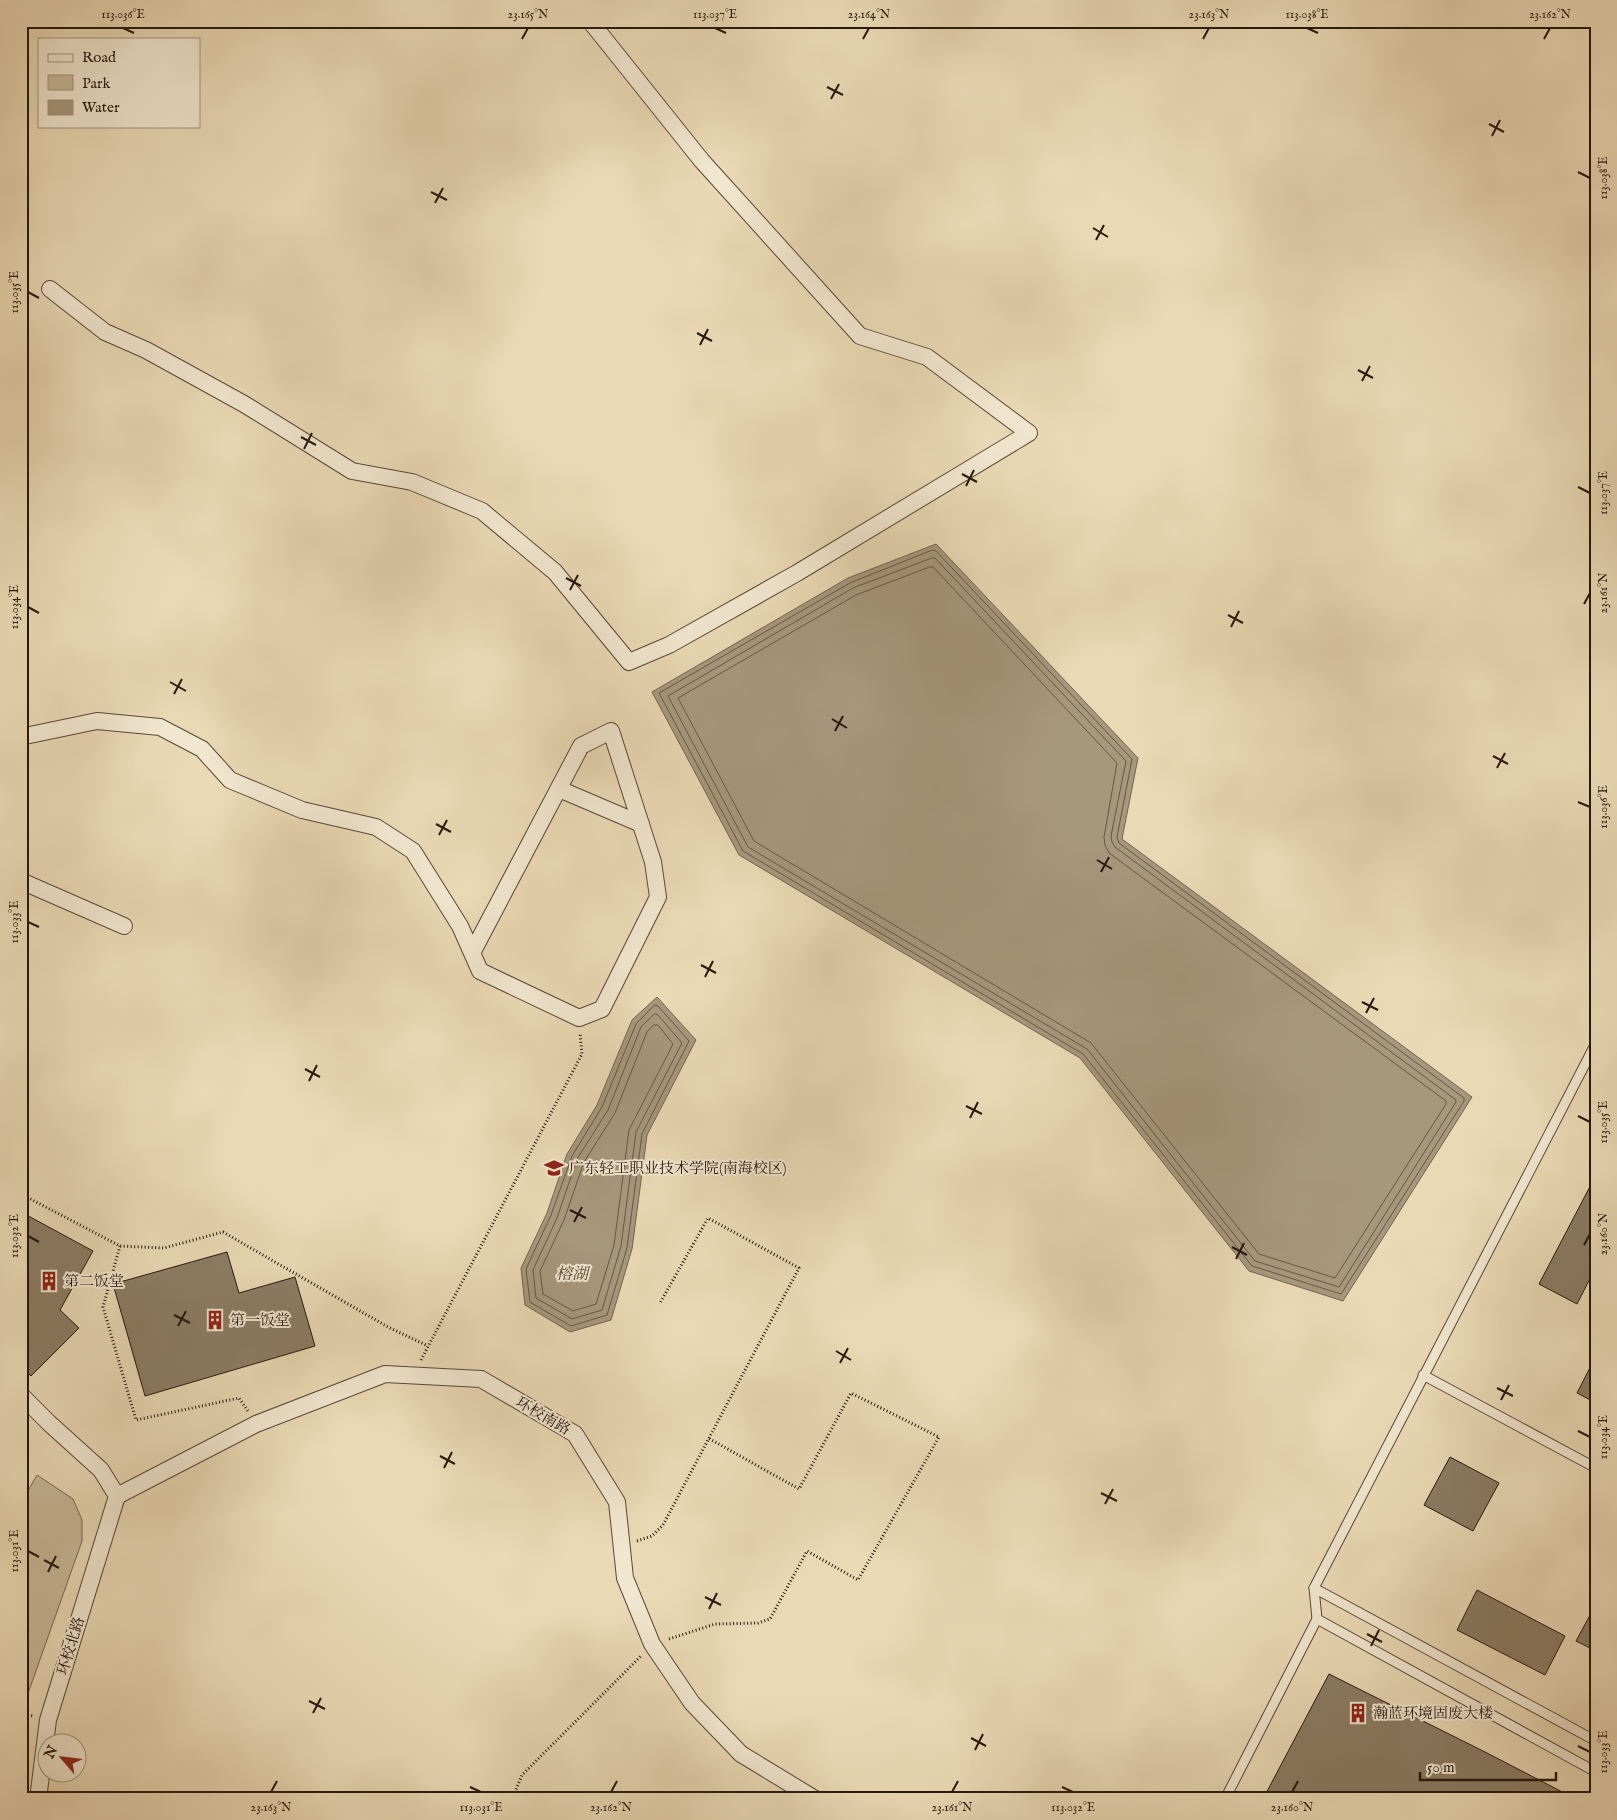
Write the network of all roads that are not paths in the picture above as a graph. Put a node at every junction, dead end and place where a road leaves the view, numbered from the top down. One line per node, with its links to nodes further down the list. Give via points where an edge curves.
1 (590, 21): 2 (street, via 702,161 860,336 927,357 1029,433 798,573 668,645 628,662 554,572 482,511 412,482 352,471 244,404 146,350 105,332)
2 (50, 289)
3 (21, 738): 8 (street, via 97,721 160,727 202,750 230,780 302,810 376,827 413,850 460,926)
4 (559, 789): 5 (street); 5 (street, via 581,746 611,731); 8 (street)
5 (641, 824): 8 (street, via 653,862 658,897 602,1010 579,1018 480,971)
6 (21, 881): 7 (street)
7 (124, 926)
8 (472, 954)
9 (1596, 1043): 10 (lane)
10 (1423, 1375): 12 (lane); 14 (lane)
11 (21, 1395): 13 (street, via 101,1470)
12 (1596, 1468)
13 (117, 1496): 18 (street, 环校北路, via 48,1720); 19 (street, 环校南路, via 256,1424 386,1374 481,1379 575,1434 617,1502 625,1578 652,1644 692,1702 741,1754)
14 (1314, 1588): 15 (lane); 16 (lane)
15 (1317, 1619): 17 (lane); 20 (lane)
16 (1596, 1741)
17 (1596, 1772)
18 (38, 1799)
19 (815, 1799)
20 (1225, 1799)

